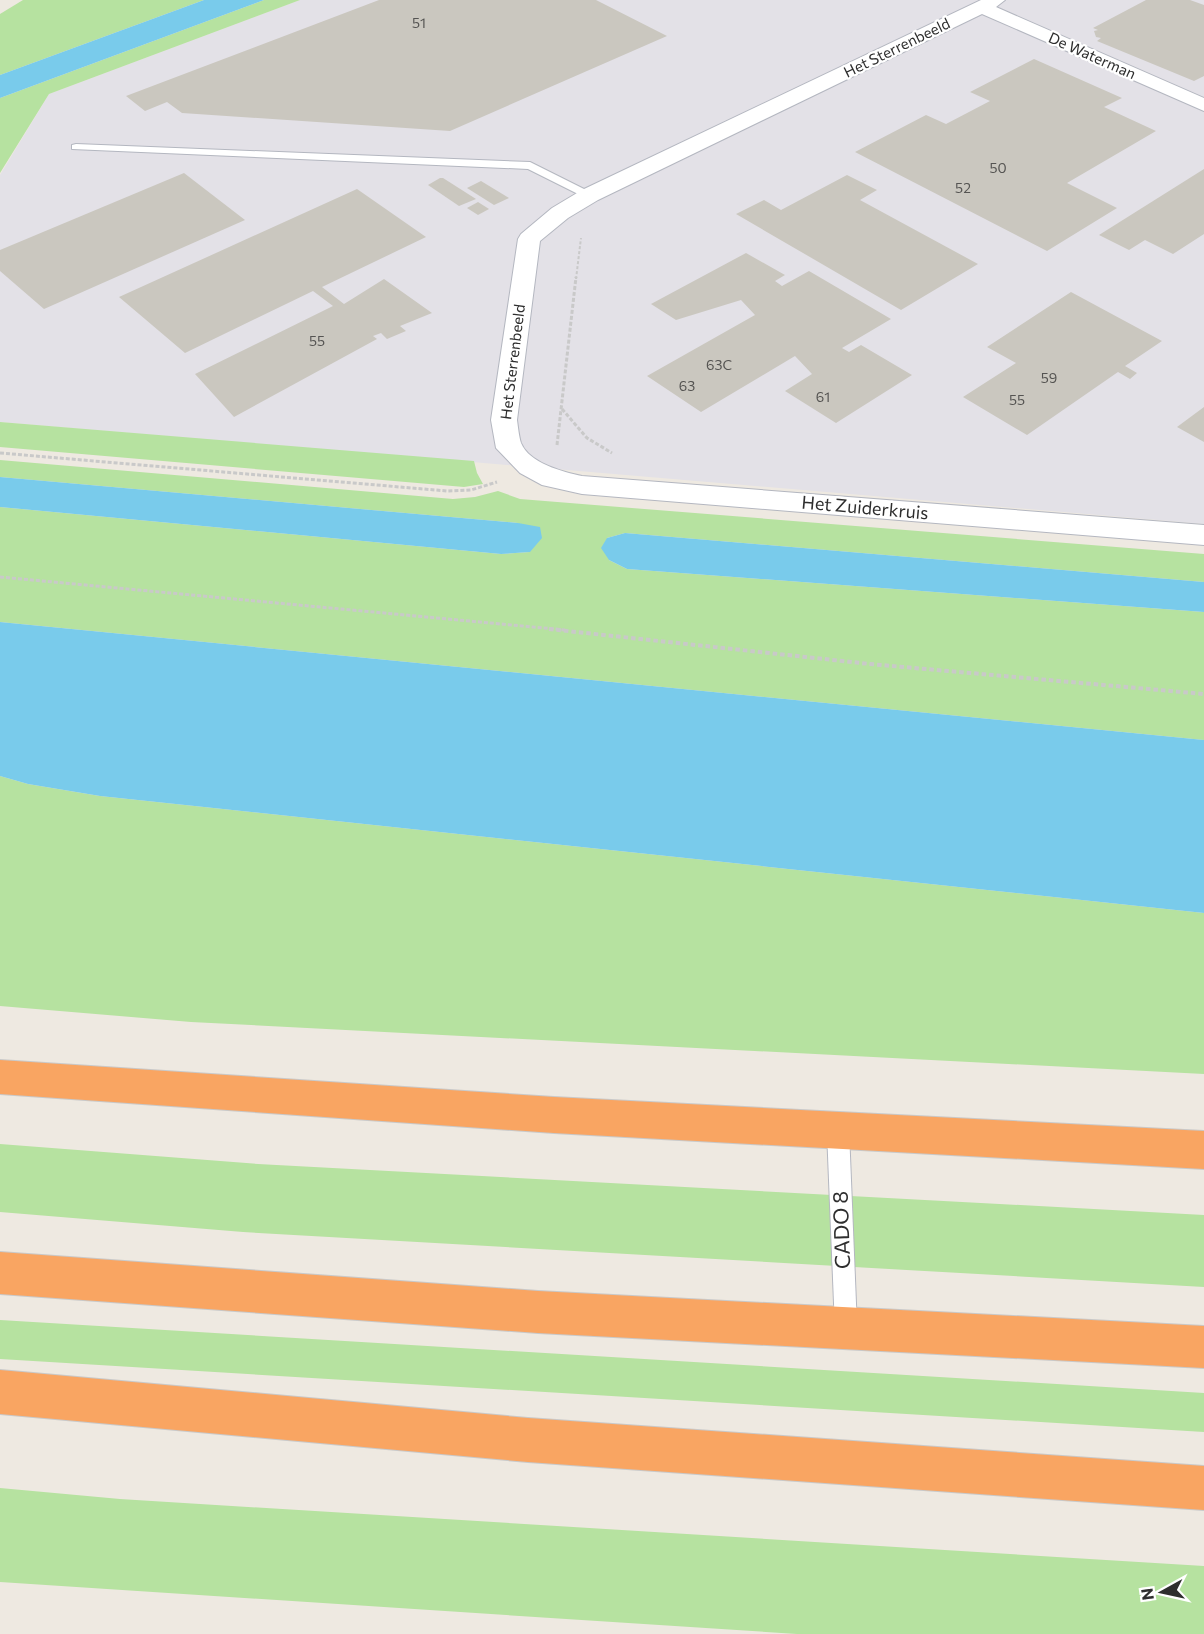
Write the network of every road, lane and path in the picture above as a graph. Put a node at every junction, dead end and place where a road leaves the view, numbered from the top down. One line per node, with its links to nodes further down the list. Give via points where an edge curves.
1 (988, 4): 2 (street, De Waterman); 4 (street, Het Sterrenbeeld)
2 (1204, 105)
3 (76, 147): 4 (lane, via 530,166)
4 (590, 195): 7 (street, Het Sterrenbeeld, via 529,238 504,420 509,448)
5 (581, 235): 7 (path, via 557,444)
6 (0, 453): 7 (path, via 447,491 490,486)
7 (529, 467): 8 (street, Het Zuiderkruis, via 552,479 582,485)
8 (1204, 535)
9 (0, 578): 10 (path)
10 (1204, 694)
11 (0, 1077): 12 (highway)
12 (838, 1131): 13 (highway); 15 (lane, CADO 8)
13 (1204, 1150)
14 (0, 1273): 15 (highway, via 538,1312)
15 (846, 1328): 16 (highway)
16 (1204, 1347)
17 (0, 1392): 18 (highway, via 528,1440)
18 (1204, 1488)

